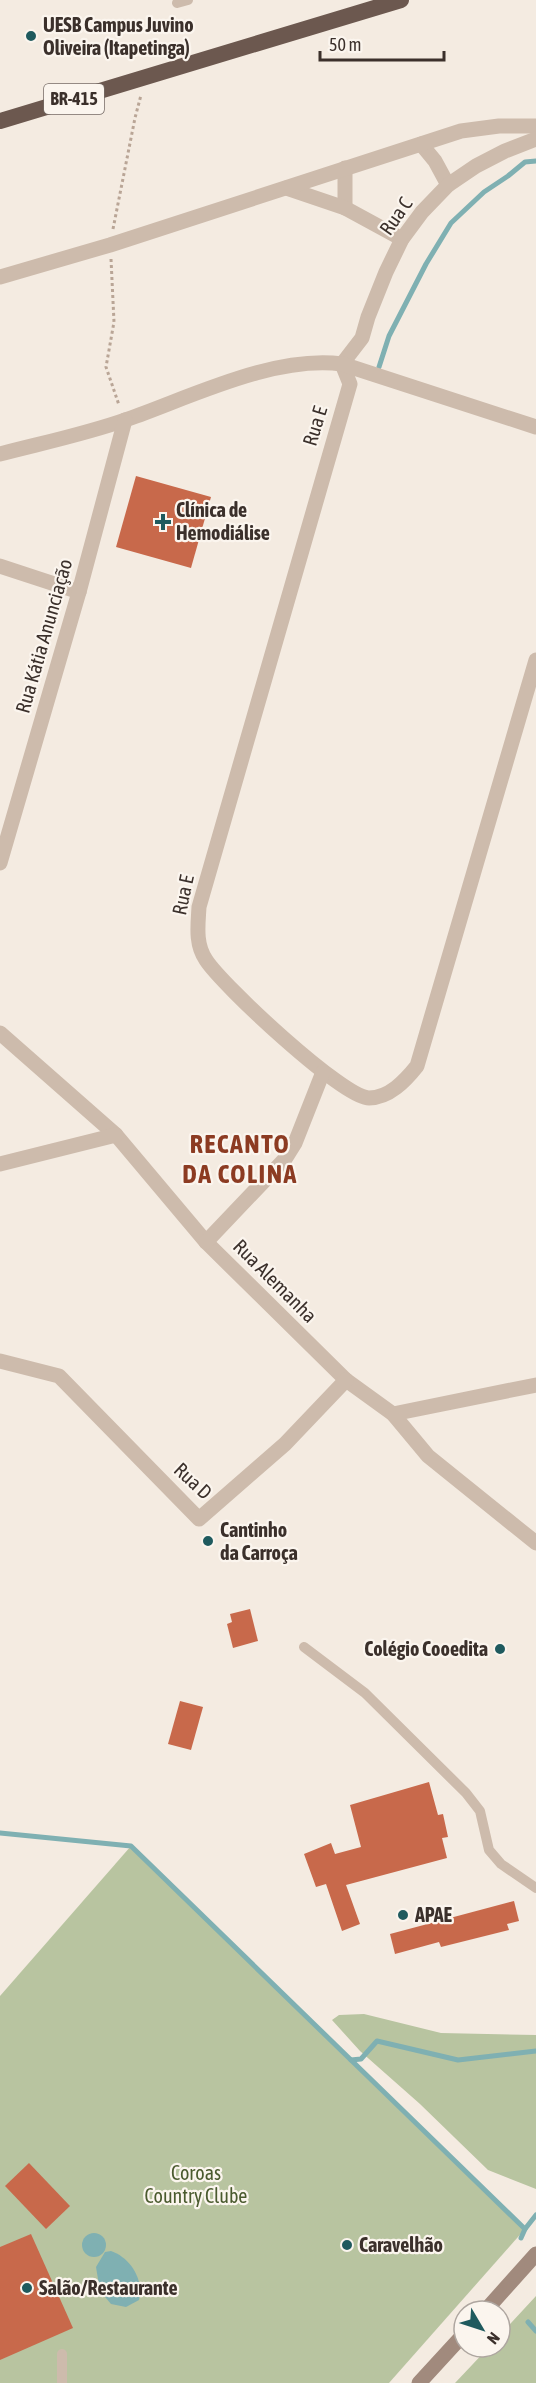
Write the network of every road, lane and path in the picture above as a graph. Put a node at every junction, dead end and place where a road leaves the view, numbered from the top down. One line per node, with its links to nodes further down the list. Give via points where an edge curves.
1 (401, 0): 2 (highway, BR-415)
2 (0, 121)
3 (536, 126): 5 (street, via 461,131)
4 (536, 139): 7 (street, Rua C, via 495,156)
5 (421, 144): 6 (street); 7 (street)
6 (345, 168): 8 (street); 9 (street)
7 (448, 185): 10 (street, Rua C)
8 (286, 188): 9 (street); 11 (street)
9 (345, 208): 10 (street)
10 (402, 240): 12 (street, Rua C, via 362,338)
11 (0, 277)
12 (342, 364): 13 (street, via 301,363 275,369); 14 (street); 21 (street, Rua E, via 350,384 199,907 197,930 206,961)
13 (125, 420): 15 (street); 17 (street, Rua Kátia Anunciação)
14 (536, 427)
15 (0, 454)
16 (0, 566): 17 (street)
17 (79, 592): 19 (street, Rua Kátia Anunciação)
18 (536, 660): 21 (street, Rua E, via 417,1066 394,1089 368,1098 354,1095)
19 (0, 863)
20 (0, 1033): 22 (street, Rua Alemanha)
21 (323, 1072): 24 (street, via 285,1159)
22 (116, 1135): 23 (street); 24 (street, Rua Alemanha)
23 (0, 1164)
24 (206, 1242): 26 (street, Rua Alemanha)
25 (0, 1361): 26 (street, Rua D, via 59,1376 199,1519 285,1444)
26 (346, 1380): 28 (street, Rua Alemanha)
27 (536, 1385): 28 (street)
28 (393, 1414): 29 (street, Rua Alemanha, via 428,1456)
29 (536, 1543)
30 (304, 1647): 31 (lane, via 364,1693 476,1803 489,1850 501,1864)
31 (536, 1888)
32 (536, 2254): 33 (main road)
33 (496, 2299)
34 (452, 2347): 37 (main road)
35 (62, 2354): 36 (lane)
36 (62, 2383)
37 (419, 2383)

